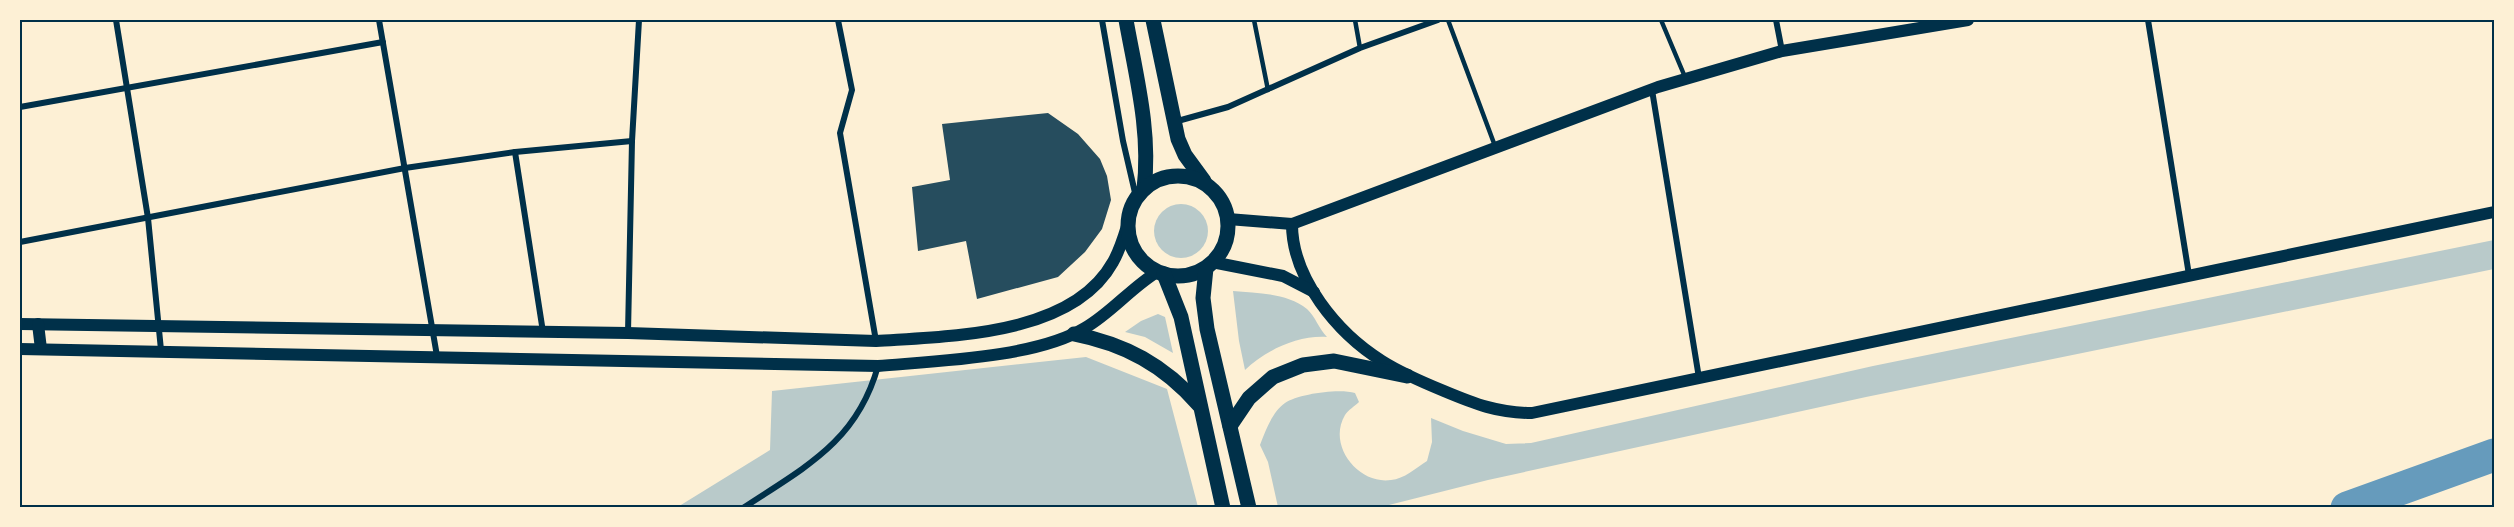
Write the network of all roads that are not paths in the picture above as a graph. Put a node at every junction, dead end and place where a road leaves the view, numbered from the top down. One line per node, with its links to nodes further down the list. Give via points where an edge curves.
1 (116, 20): 20 (street)
2 (379, 20): 16 (street)
3 (639, 20): 25 (street)
4 (838, 20): 48 (street, via 852,90 840,133)
5 (1102, 20): 30 (street, via 1123,141)
6 (1126, 20): 30 (highway, via 1145,127 1146,168)
7 (1154, 20): 24 (highway)
8 (1254, 20): 21 (lane)
9 (1355, 20): 17 (lane)
10 (1438, 20): 17 (street)
11 (1448, 20): 26 (lane)
12 (1661, 20): 19 (lane)
13 (1776, 20): 18 (street)
14 (1968, 20): 18 (main road)
15 (2148, 20): 39 (street)
16 (383, 42): 20 (street); 28 (street)
17 (1360, 48): 21 (street)
18 (1782, 51): 19 (main road)
19 (1686, 79): 22 (main road)
20 (127, 89): 23 (street); 32 (street)
21 (1268, 90): 24 (street)
22 (1652, 90): 26 (main road); 55 (street)
23 (20, 107)
24 (1173, 123): 29 (highway, via 1185,155)
25 (632, 141): 27 (street); 46 (street)
26 (1496, 149): 35 (main road)
27 (515, 152): 28 (street); 45 (street)
28 (405, 168): 32 (street); 44 (street)
29 (1206, 184): 30 (highway, via 1181,175 1155,181); 33 (highway, via 1224,205)
30 (1140, 193): 34 (highway)
31 (2494, 212): 39 (main road)
32 (148, 218): 36 (street); 43 (street)
33 (1228, 219): 35 (main road); 37 (highway, via 1223,248)
34 (1128, 223): 38 (highway, via 1130,241 1138,257); 48 (main road, via 1113,263 1074,303 1058,312 986,330)
35 (1292, 224): 40 (main road, via 1298,261)
36 (20, 242)
37 (1209, 265): 38 (highway, via 1185,276); 40 (main road, via 1283,276); 57 (highway, via 1204,314)
38 (1161, 273): 47 (main road, via 1134,287 1095,322); 56 (highway, via 1181,317)
39 (2189, 276): 55 (main road)
40 (1314, 292): 54 (main road, via 1332,318 1355,340)
41 (20, 324): 42 (main road)
42 (38, 324): 43 (main road); 50 (main road)
43 (159, 326): 44 (main road); 51 (street)
44 (432, 331): 45 (main road); 52 (street)
45 (543, 332): 46 (main road)
46 (628, 333): 48 (main road)
47 (1074, 334): 53 (main road, via 990,355); 56 (highway, via 1135,352 1170,375)
48 (876, 341)
49 (20, 348): 50 (main road)
50 (41, 349): 51 (main road)
51 (161, 350): 52 (main road)
52 (437, 356): 53 (main road)
53 (878, 366): 58 (street, via 860,412 836,441 811,463)
54 (1407, 376): 55 (main road, via 1491,409 1511,412 1553,409); 57 (highway, via 1334,361 1303,365 1265,384)
55 (1699, 378)
56 (1200, 406): 59 (highway)
57 (1230, 426): 60 (highway)
58 (743, 507)
59 (1223, 507)
60 (1249, 507)

